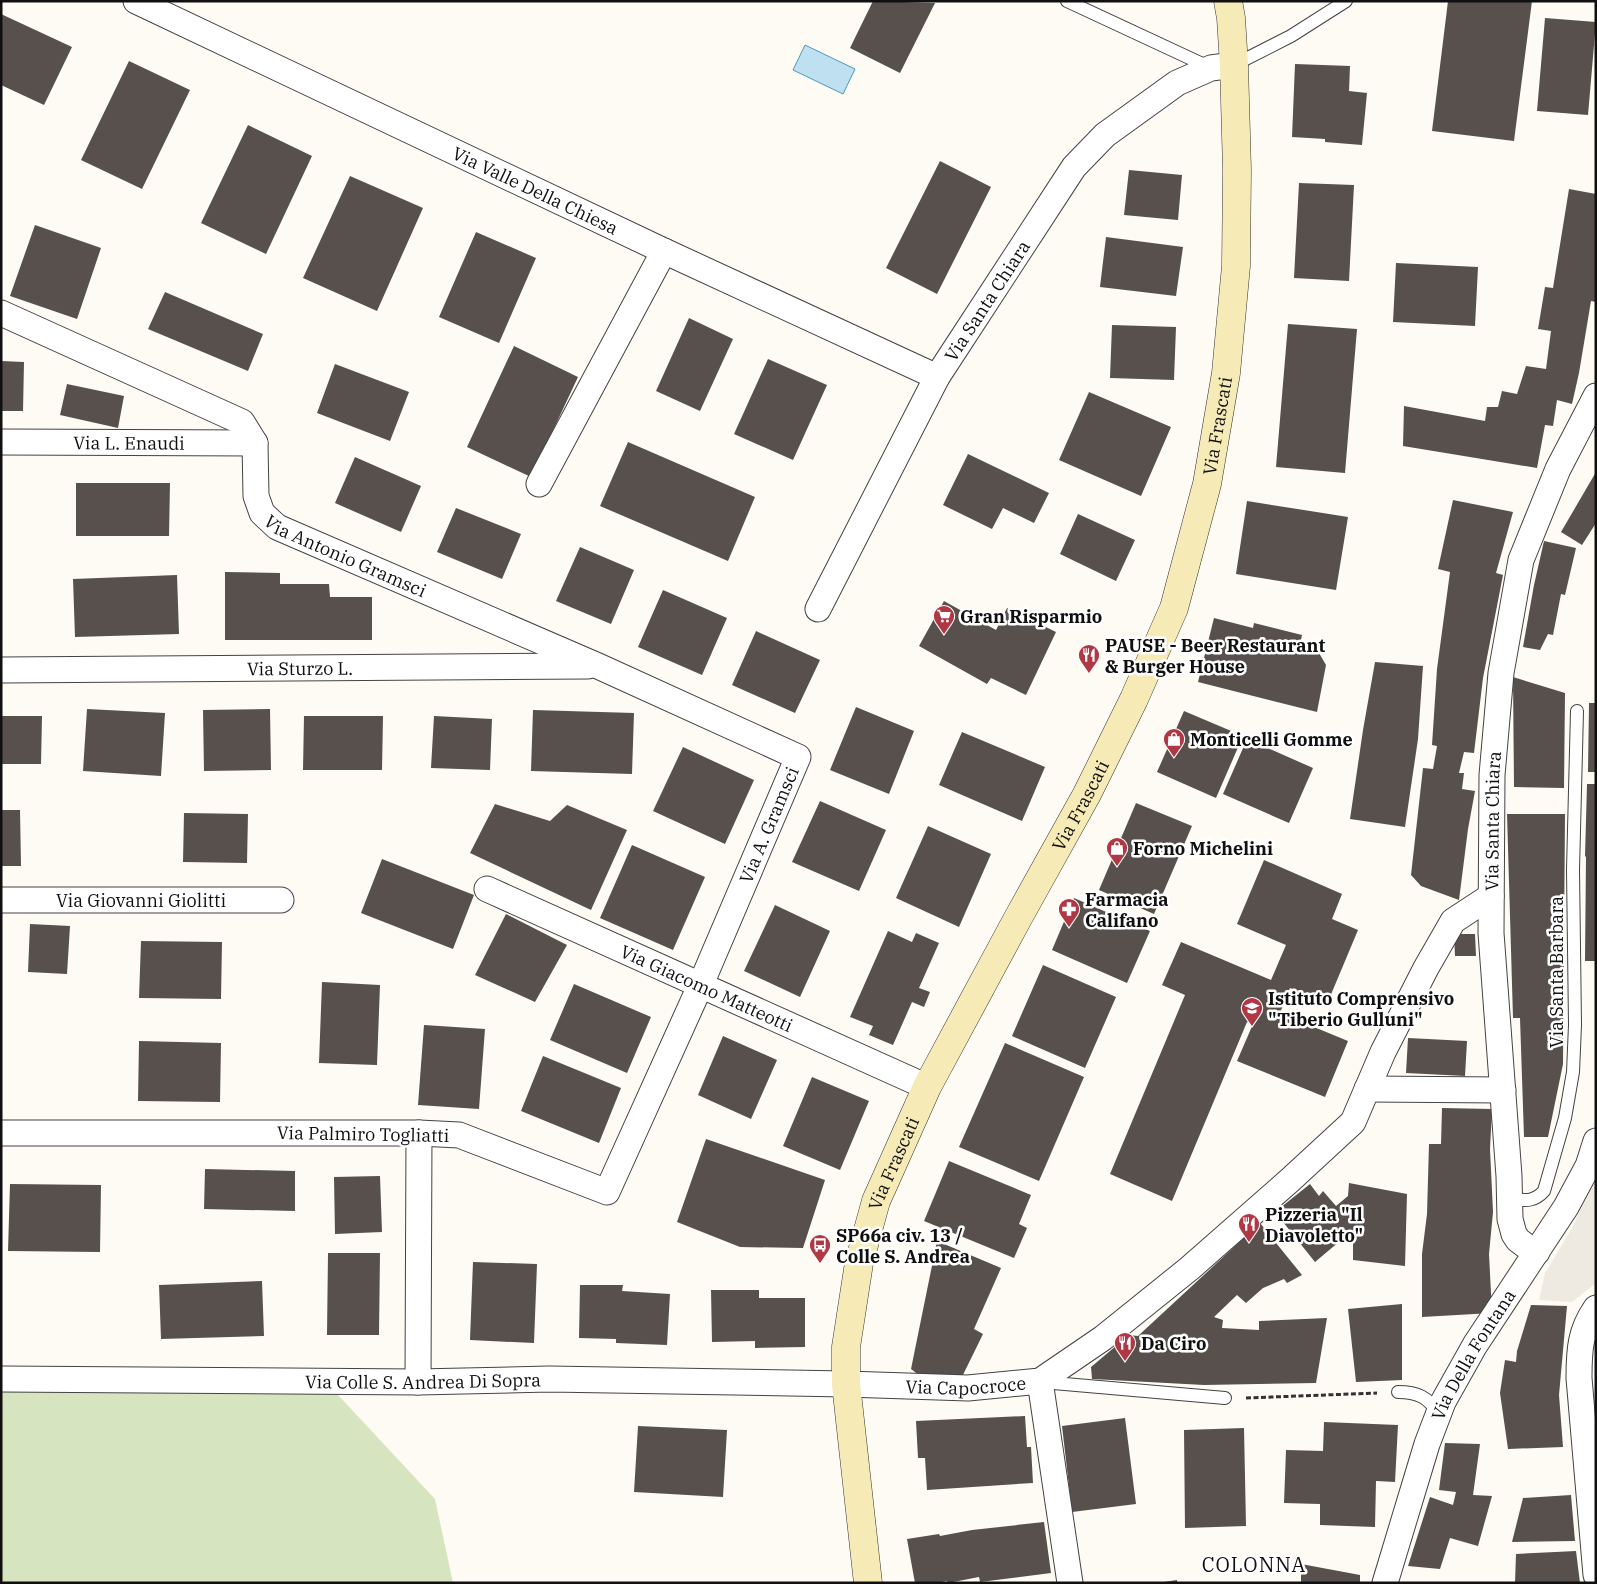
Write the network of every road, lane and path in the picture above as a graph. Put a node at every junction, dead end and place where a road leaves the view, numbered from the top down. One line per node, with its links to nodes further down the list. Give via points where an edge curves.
1 (136, 1): 6 (street, Via Valle Della Chiesa)
2 (1067, 1): 5 (lane)
3 (1228, 1): 5 (street, Via Frascati, via 1231,18)
4 (1346, 1): 5 (lane, via 1291,36)
5 (1223, 67): 8 (street, Via Santa Chiara, via 1187,77 1157,96 1105,135 1082,158); 22 (street, Via Frascati, via 1237,170 1236,266 1226,373 1207,484 1174,608 1087,794)
6 (664, 251): 8 (street, Via Valle Della Chiesa); 12 (street)
7 (1, 313): 11 (street, via 242,422)
8 (937, 377): 13 (street, Via Santa Chiara)
9 (1596, 396): 18 (street, Via Santa Chiara, via 1558,469 1521,560 1501,673 1492,775)
10 (1, 442): 11 (street, Via L. Enaudi)
11 (255, 443): 14 (street, Via Antonio Gramsci, via 256,496 262,513 277,527)
12 (540, 484)
13 (818, 609)
14 (598, 666): 15 (street, Via Sturzo L.); 21 (street, Via A. Gramsci, via 798,757)
15 (1, 670)
16 (1578, 711): 28 (lane, Via Santa Barbara, via 1572,1081 1544,1191 1530,1200)
17 (486, 889): 21 (street, Via Giacomo Matteotti)
18 (1490, 896): 23 (street, Via Capocroce, via 1453,921 1383,1052); 24 (street, Via Santa Chiara)
19 (1, 900): 20 (street, Via Giovanni Giolitti)
20 (281, 900)
21 (701, 984): 22 (street, Via Giacomo Matteotti); 26 (street, Via Palmiro Togliatti, via 607,1192 459,1135)
22 (927, 1087): 34 (street, Via Frascati, via 873,1210 859,1263 846,1347)
23 (1367, 1089): 24 (street); 33 (street, Via Capocroce, via 1353,1122 1289,1181 1190,1268 1110,1332)
24 (1503, 1090): 28 (street, Via Santa Chiara)
25 (1, 1133): 26 (street, Via Palmiro Togliatti)
26 (419, 1133): 32 (street)
27 (1596, 1141): 29 (street, Via Della Fontana, via 1581,1181)
28 (1510, 1199): 29 (street, Via Santa Chiara, via 1514,1234)
29 (1537, 1252): 37 (street, Via Della Fontana, via 1462,1366)
30 (1596, 1308): 38 (street, via 1582,1336 1580,1378)
31 (1, 1379): 32 (street, Via Colle S. Andrea Di Sopra)
32 (418, 1382): 34 (street, Via Colle S. Andrea Di Sopra, via 549,1379)
33 (1040, 1382): 34 (street, Via Capocroce, via 968,1388); 36 (lane); 40 (street)
34 (846, 1384): 39 (street, Via Frascati)
35 (1398, 1392): 36 (path); 37 (lane, via 1421,1395)
36 (1225, 1398)
37 (1438, 1414): 41 (street, Via Della Fontana)
38 (1596, 1575)
39 (868, 1583)
40 (1070, 1583)
41 (1385, 1583)

